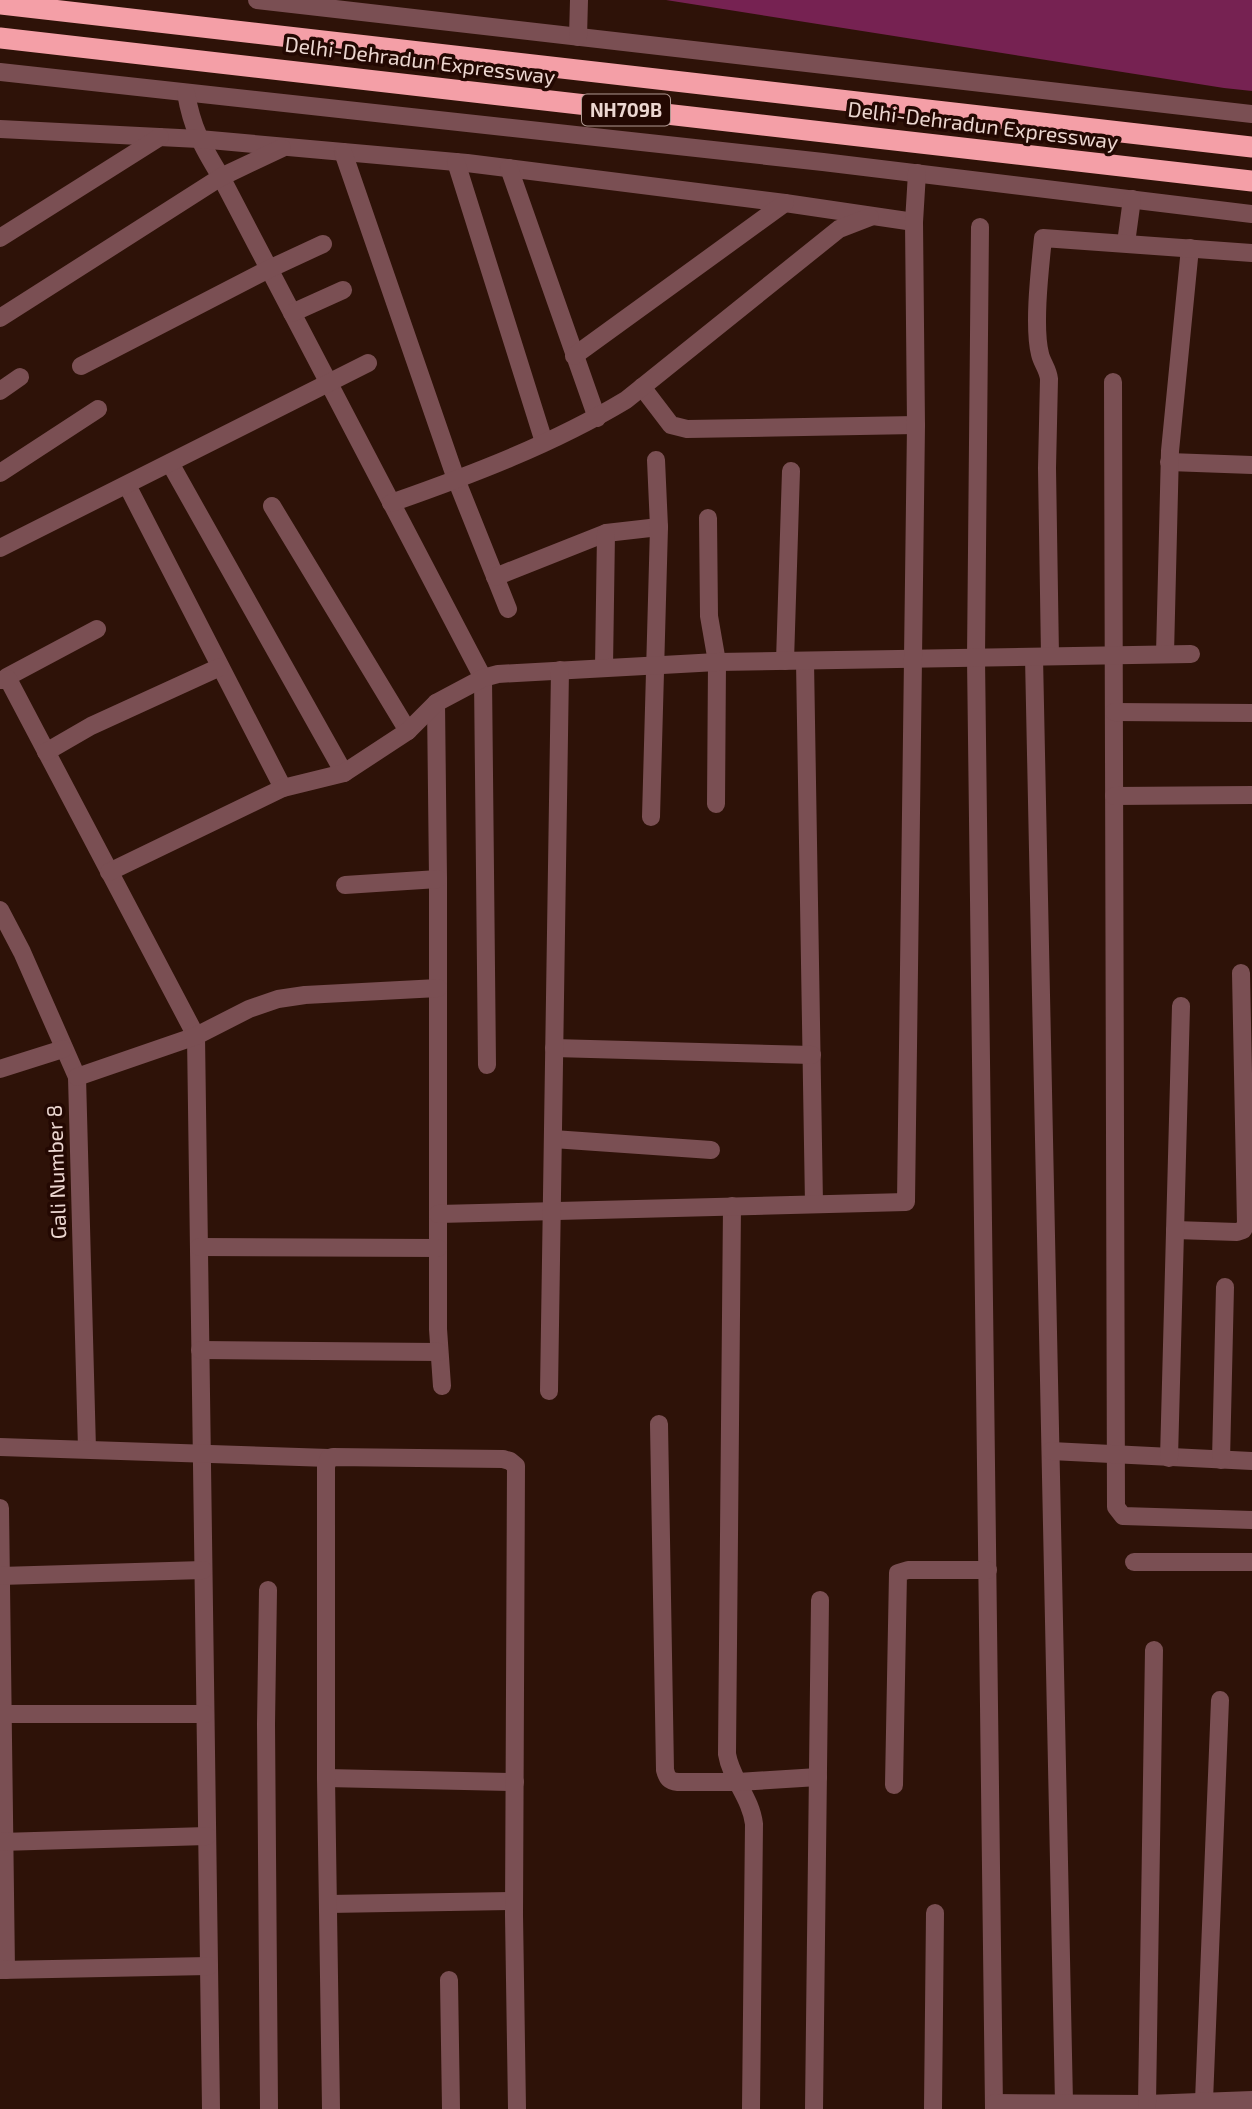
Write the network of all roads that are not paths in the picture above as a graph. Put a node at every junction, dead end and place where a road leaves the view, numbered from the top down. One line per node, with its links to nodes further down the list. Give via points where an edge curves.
1 (257, 0): 4 (street)
2 (579, 0): 4 (street)
3 (0, 4): 13 (highway, Delhi-Dehradun Expressway / NH709B)
4 (578, 37): 8 (street)
5 (0, 38): 18 (highway, Delhi-Dehradun Expressway / NH709B)
6 (0, 72): 7 (street)
7 (186, 93): 10 (street); 19 (street)
8 (1252, 114)
9 (0, 129): 11 (street)
10 (197, 136): 11 (street); 12 (street); 17 (street)
11 (160, 137): 26 (street)
12 (285, 147): 14 (street); 17 (street)
13 (1252, 147)
14 (343, 152): 15 (street); 53 (street)
15 (456, 162): 16 (street); 46 (street)
16 (509, 168): 20 (street); 35 (street)
17 (221, 177): 31 (street); 34 (street)
18 (1252, 181)
19 (917, 182): 21 (street); 24 (street)
20 (785, 203): 23 (street); 35 (street)
21 (1131, 207): 22 (street); 27 (street)
22 (1252, 214)
23 (870, 217): 24 (street); 41 (street, via 839,229)
24 (914, 218): 45 (street)
25 (980, 227): 68 (street)
26 (0, 239)
27 (1126, 239): 29 (street); 67 (street, via 1043,238 1040,354 1049,379)
28 (323, 244): 31 (street)
29 (1190, 248): 30 (street); 48 (street)
30 (1252, 253)
31 (269, 269): 33 (street); 37 (street)
32 (342, 290): 33 (street)
33 (292, 313): 40 (street)
34 (0, 318)
35 (574, 356): 44 (street)
36 (368, 363): 40 (street)
37 (81, 366)
38 (20, 377): 42 (street)
39 (1113, 382): 66 (street)
40 (329, 384): 49 (street); 55 (street)
41 (642, 387): 44 (street); 45 (street, via 671,425 687,429)
42 (0, 391)
43 (98, 409): 52 (street)
44 (597, 418): 46 (street)
45 (916, 425): 69 (street)
46 (544, 442): 53 (street)
47 (656, 460): 58 (street)
48 (1170, 462): 50 (street); 64 (street)
49 (170, 463): 54 (street); 84 (street)
50 (1252, 465)
51 (791, 471): 70 (street)
52 (0, 473)
53 (456, 479): 55 (street); 61 (street)
54 (127, 485): 60 (street); 74 (street)
55 (391, 502): 78 (street)
56 (272, 506): 82 (street)
57 (708, 518): 72 (street, via 709,616)
58 (659, 527): 59 (street); 73 (street)
59 (606, 533): 61 (street); 75 (street)
60 (0, 548)
61 (495, 578): 62 (street)
62 (508, 609)
63 (97, 629): 77 (street)
64 (1165, 654): 65 (street); 66 (street)
65 (1191, 654)
66 (1114, 655): 67 (street); 80 (street)
67 (1042, 656): 68 (street); 122 (street)
68 (976, 658): 69 (street); 134 (street)
69 (913, 659): 71 (street); 107 (street, via 906,1202)
70 (785, 661): 71 (street); 72 (street)
71 (804, 661): 101 (street)
72 (717, 662): 73 (street); 88 (street)
73 (654, 665): 75 (street); 89 (street)
74 (220, 667): 83 (street, via 91,726); 85 (street)
75 (604, 667): 76 (street)
76 (560, 670): 78 (street); 99 (street)
77 (3, 678): 83 (street)
78 (482, 678): 79 (street); 102 (street)
79 (436, 703): 82 (street); 91 (street)
80 (1114, 712): 81 (street); 87 (street)
81 (1252, 713)
82 (408, 731): 84 (street)
83 (46, 752): 90 (street)
84 (344, 774): 85 (street)
85 (283, 788): 90 (street)
86 (1252, 795): 87 (street)
87 (1114, 796): 124 (street)
88 (716, 804)
89 (651, 817)
90 (109, 872): 98 (street)
91 (438, 880): 92 (street); 95 (street)
92 (345, 885)
93 (0, 910): 100 (street, Gali Number 8)
94 (1241, 972): 97 (street)
95 (438, 988): 98 (street, via 278,999); 110 (street)
96 (1181, 1006): 111 (street)
97 (1247, 1026): 111 (street, via 1246,1224 1237,1232)
98 (196, 1036): 104 (street); 112 (street)
99 (554, 1048): 101 (street); 105 (street)
100 (63, 1049): 103 (street); 104 (street, Gali Number 8)
101 (812, 1055): 107 (street)
102 (486, 1065)
103 (0, 1069)
104 (77, 1077): 121 (street, Gali Number 8)
105 (553, 1139): 106 (street); 109 (street)
106 (711, 1150)
107 (814, 1204): 108 (street)
108 (732, 1206): 109 (street); 145 (street, via 727,1754)
109 (552, 1211): 110 (street); 118 (street)
110 (438, 1214): 113 (street)
111 (1175, 1230): 126 (street)
112 (199, 1247): 113 (street); 115 (street)
113 (438, 1248): 116 (street)
114 (1224, 1287): 127 (street)
115 (200, 1350): 116 (street); 123 (street)
116 (439, 1352): 117 (street)
117 (442, 1386)
118 (549, 1391)
119 (659, 1424): 145 (street, via 665,1770 671,1782)
120 (0, 1447): 121 (street)
121 (87, 1449): 123 (street)
122 (1051, 1451): 124 (street); 157 (street)
123 (201, 1453): 125 (street); 133 (street)
124 (1115, 1454): 126 (street); 130 (street, via 1116,1507 1123,1516)
125 (330, 1458): 143 (street, via 326,1479); 144 (street, via 503,1459 516,1466)
126 (1169, 1458): 127 (street)
127 (1221, 1460): 128 (street)
128 (1252, 1461)
129 (0, 1508): 135 (street)
130 (1252, 1520)
131 (1134, 1562): 132 (street)
132 (1252, 1562)
133 (203, 1570): 135 (street); 141 (street)
134 (988, 1570): 146 (street, via 898,1573); 159 (street)
135 (0, 1576): 140 (street)
136 (268, 1590): 161 (street)
137 (820, 1600): 142 (street)
138 (1154, 1650): 158 (street)
139 (1220, 1699): 156 (street)
140 (1, 1714): 141 (street); 148 (street)
141 (205, 1714): 147 (street)
142 (818, 1777): 145 (street); 166 (street)
143 (326, 1778): 144 (street); 150 (street)
144 (514, 1782): 149 (street)
145 (738, 1782): 165 (street, via 754,1824)
146 (894, 1785)
147 (207, 1836): 148 (street); 152 (street)
148 (2, 1842): 153 (street)
149 (514, 1900): 150 (street); 164 (street)
150 (328, 1904): 162 (street)
151 (935, 1913): 167 (street)
152 (209, 1966): 153 (street); 160 (street)
153 (3, 1970)
154 (450, 1980): 163 (street)
155 (1252, 2100): 156 (street)
156 (1204, 2101): 158 (street)
157 (1064, 2104): 158 (street); 159 (street)
158 (1147, 2104)
159 (994, 2106)
160 (211, 2109)
161 (269, 2109)
162 (331, 2109)
163 (451, 2109)
164 (517, 2109)
165 (751, 2109)
166 (814, 2109)
167 (933, 2109)

